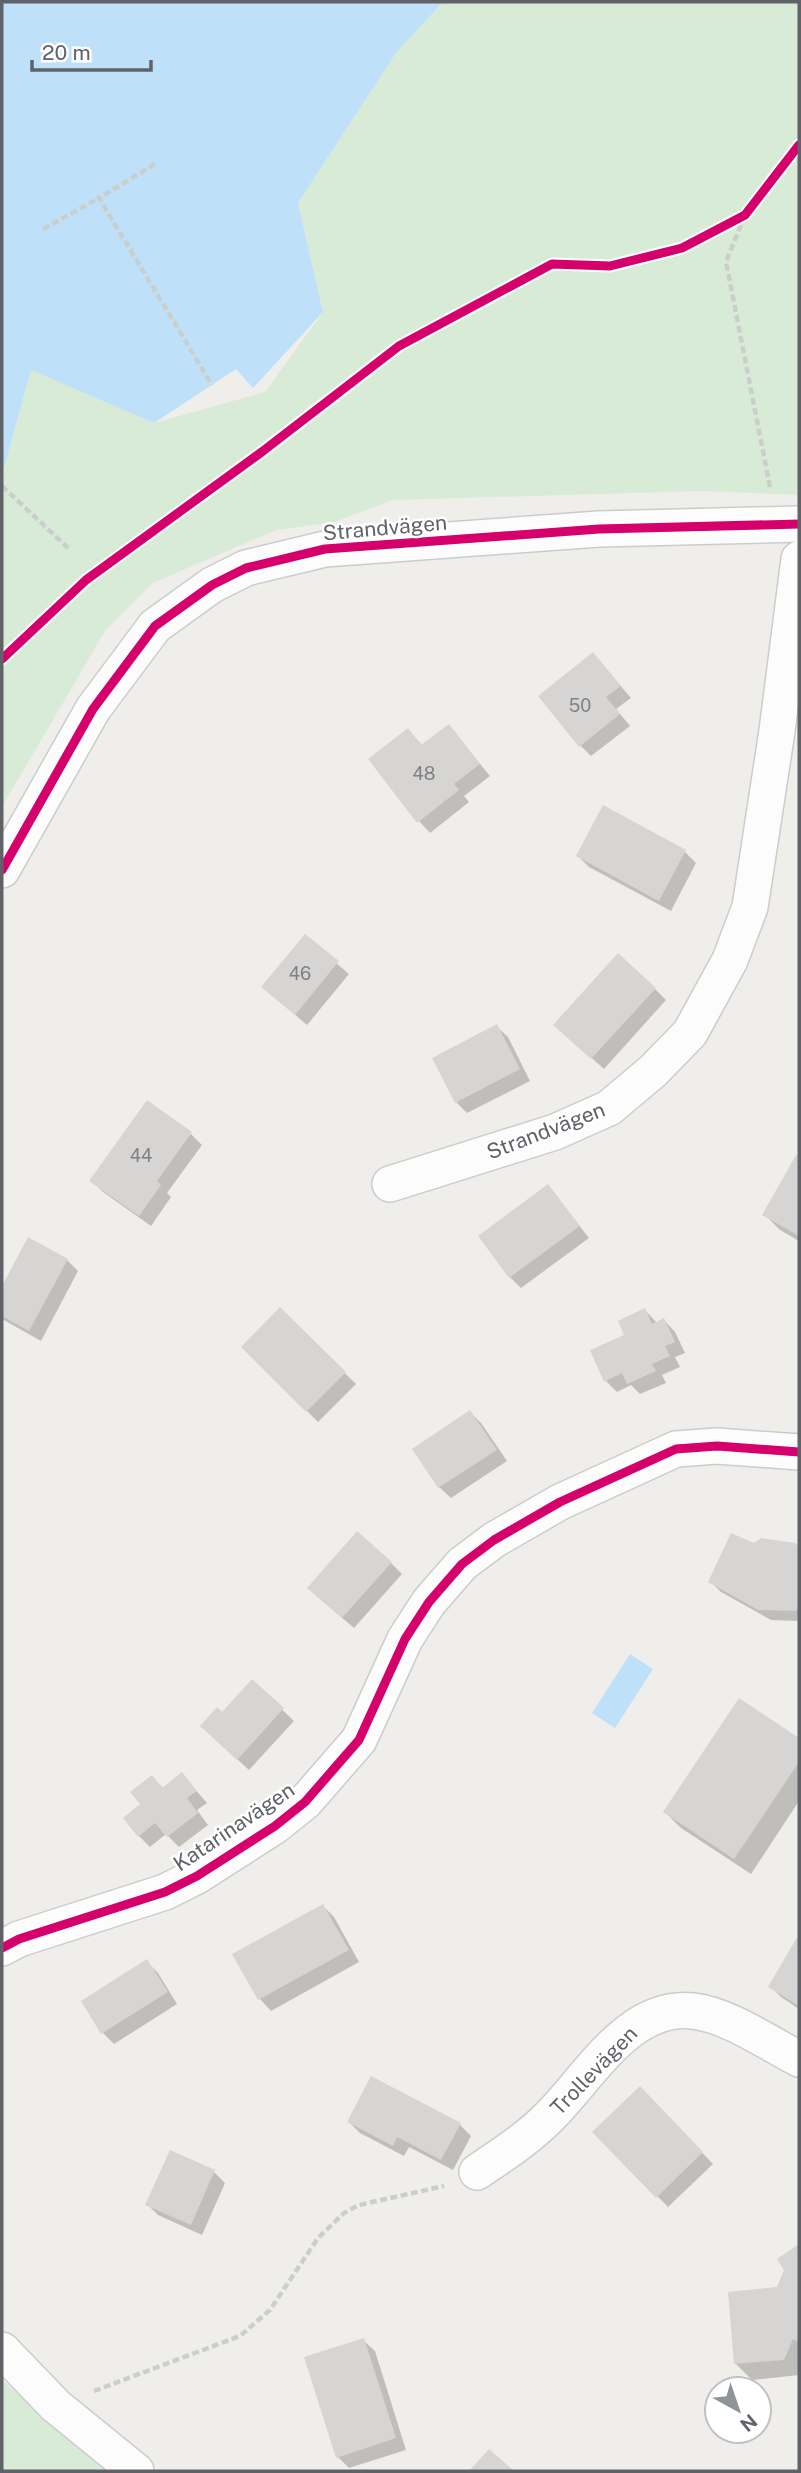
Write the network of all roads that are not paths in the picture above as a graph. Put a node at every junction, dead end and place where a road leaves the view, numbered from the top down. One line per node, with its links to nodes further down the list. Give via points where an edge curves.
1 (788, 524): 3 (street, Strandvägen, via 599,529 325,549 246,568 212,584 155,626 93,709)
2 (799, 559): 4 (street, Strandvägen, via 750,907 730,960 690,1033 609,1108 555,1132)
3 (2, 870)
4 (390, 1184)
5 (799, 1452): 6 (street, Katarinavägen, via 717,1446 676,1449 560,1502 494,1539 461,1564 429,1602 405,1639 359,1740 305,1802 253,1840 165,1892)
6 (2, 1948)
7 (799, 2059): 8 (street, Trollevägen, via 711,2015 667,2012 647,2019 629,2029 524,2141)
8 (477, 2172)
9 (2, 2350): 10 (street, via 55,2406)
10 (135, 2471)

